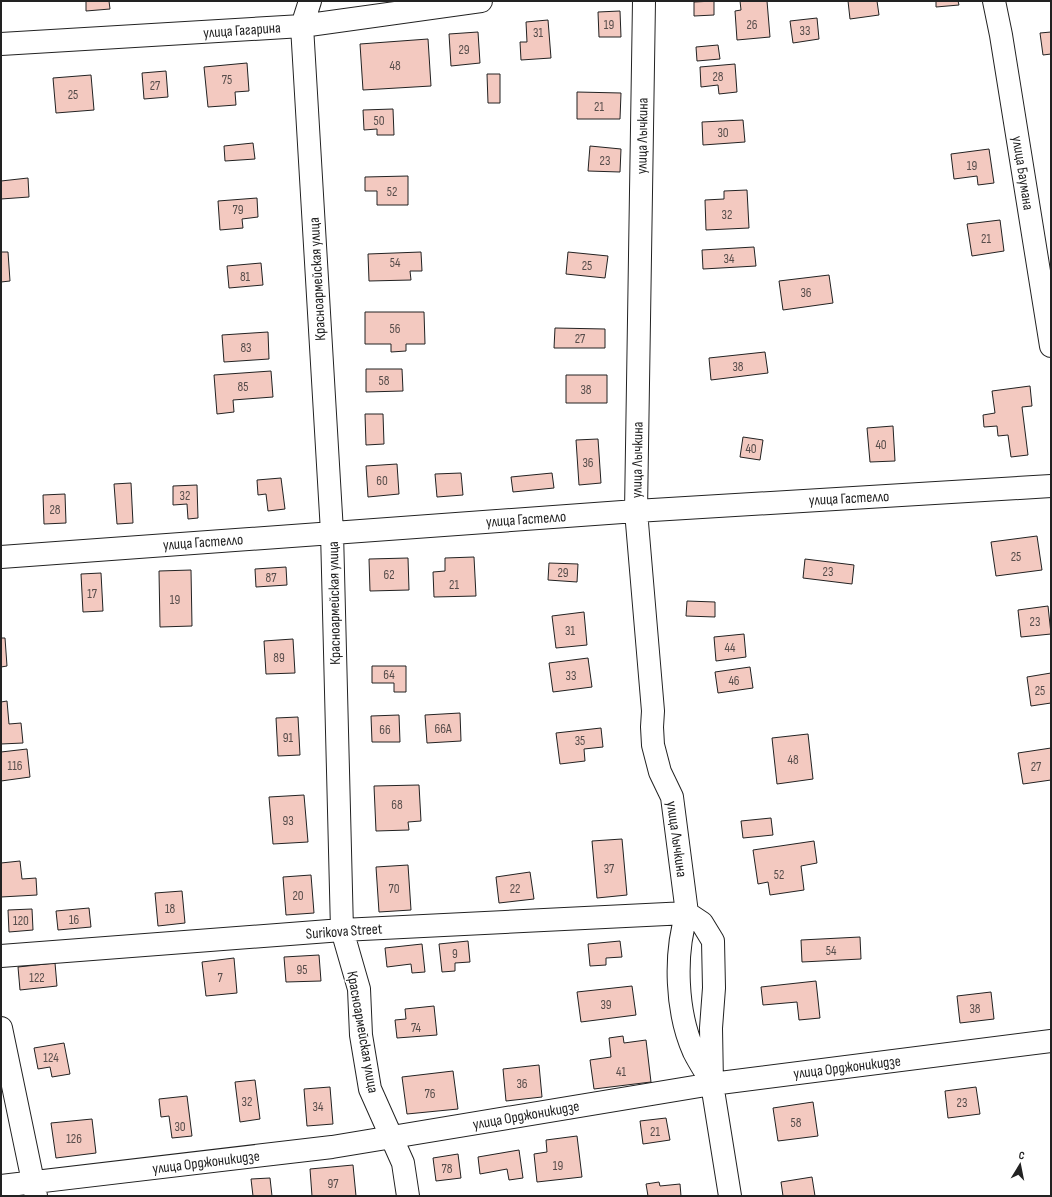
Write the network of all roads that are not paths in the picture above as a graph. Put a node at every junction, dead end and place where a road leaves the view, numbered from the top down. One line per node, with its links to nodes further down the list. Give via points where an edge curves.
1 (310, 1): 5 (street, Красноармейская улица)
2 (481, 1): 5 (street, улица Гагарина)
3 (644, 1): 9 (street, улица Лычкина)
4 (994, 1): 7 (street, улица Баумана)
5 (302, 26): 6 (street, улица Гагарина); 10 (street, Красноармейская улица)
6 (1, 44)
7 (1051, 346)
8 (1051, 486): 9 (street, улица Гастелло)
9 (636, 511): 10 (street, улица Гастелло); 12 (street, улица Лычкина, via 654,712 653,745 660,772 672,797)
10 (332, 532): 11 (street, улица Гастелло); 13 (street, Красноармейская улица)
11 (1, 557)
12 (687, 913): 13 (street, Surikova Street); 17 (street, улица Лычкина, via 681,932 679,956 682,1006 694,1051); 17 (street, улица Лычкина, via 702,923 713,941)
13 (342, 930): 14 (street, Surikova Street); 18 (street, Красноармейская улица, via 359,989 361,1035 370,1089)
14 (1, 956)
15 (1, 1028): 20 (street)
16 (1051, 1041): 17 (street, улица Орджоникидзе)
17 (712, 1084): 18 (street, улица Орджоникидзе); 22 (street, улица Лычкина)
18 (391, 1138): 20 (street, улица Орджоникидзе); 21 (street, Красноармейская улица, via 403,1163)
19 (1, 1186): 20 (street, улица Орджоникидзе)
20 (35, 1189)
21 (408, 1196)
22 (730, 1196)

